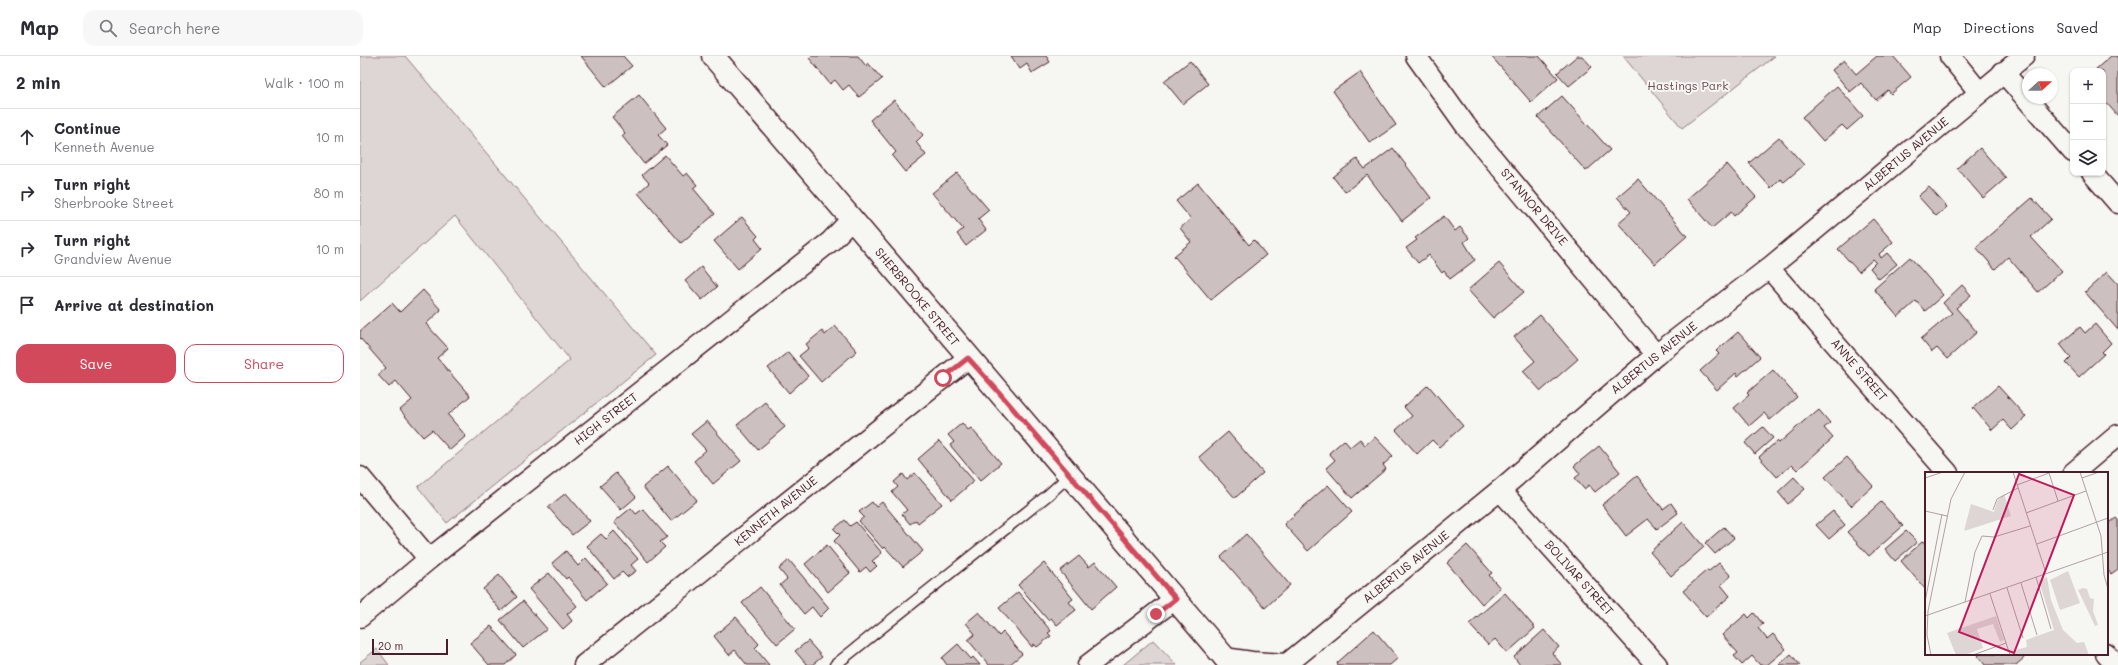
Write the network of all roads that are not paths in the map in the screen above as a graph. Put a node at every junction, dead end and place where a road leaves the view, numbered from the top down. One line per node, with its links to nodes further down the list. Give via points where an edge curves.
1 (713, 56): 10 (main road, SHERBROOKE STREET)
2 (1416, 56): 12 (street, STANNOR DRIVE, via 1471,132)
3 (1950, 56): 6 (street)
4 (2024, 56): 5 (street, ALBERTUS AVENUE)
5 (2003, 72): 6 (street, ALBERTUS AVENUE); 7 (street)
6 (1979, 92): 11 (street, ALBERTUS AVENUE)
7 (2070, 149)
8 (2095, 176): 9 (street)
9 (2118, 203)
10 (851, 220): 13 (main road, SHERBROOKE STREET); 20 (street, HIGH STREET, via 831,241)
11 (1769, 268): 12 (street, ALBERTUS AVENUE); 15 (street, ANNE STREET)
12 (1656, 355): 19 (street, ALBERTUS AVENUE)
13 (968, 358): 17 (main road, SHERBROOKE STREET); 26 (street, KENNETH AVENUE)
14 (2118, 435): 16 (street)
15 (1947, 472)
16 (2074, 472)
17 (1070, 475): 21 (main road, SHERBROOKE STREET); 27 (lane)
18 (360, 477): 20 (street)
19 (1500, 490): 25 (street, ALBERTUS AVENUE); 29 (street, BOLIVAR STREET)
20 (429, 559): 22 (street, HIGH STREET)
21 (1176, 599): 24 (main road, SHERBROOKE STREET); 28 (street)
22 (360, 617)
23 (2107, 655): 30 (street)
24 (1228, 662): 25 (street, ALBERTUS AVENUE)
25 (1287, 664)
26 (584, 665)
27 (835, 665)
28 (1088, 665)
29 (1657, 665)
30 (2116, 665)

